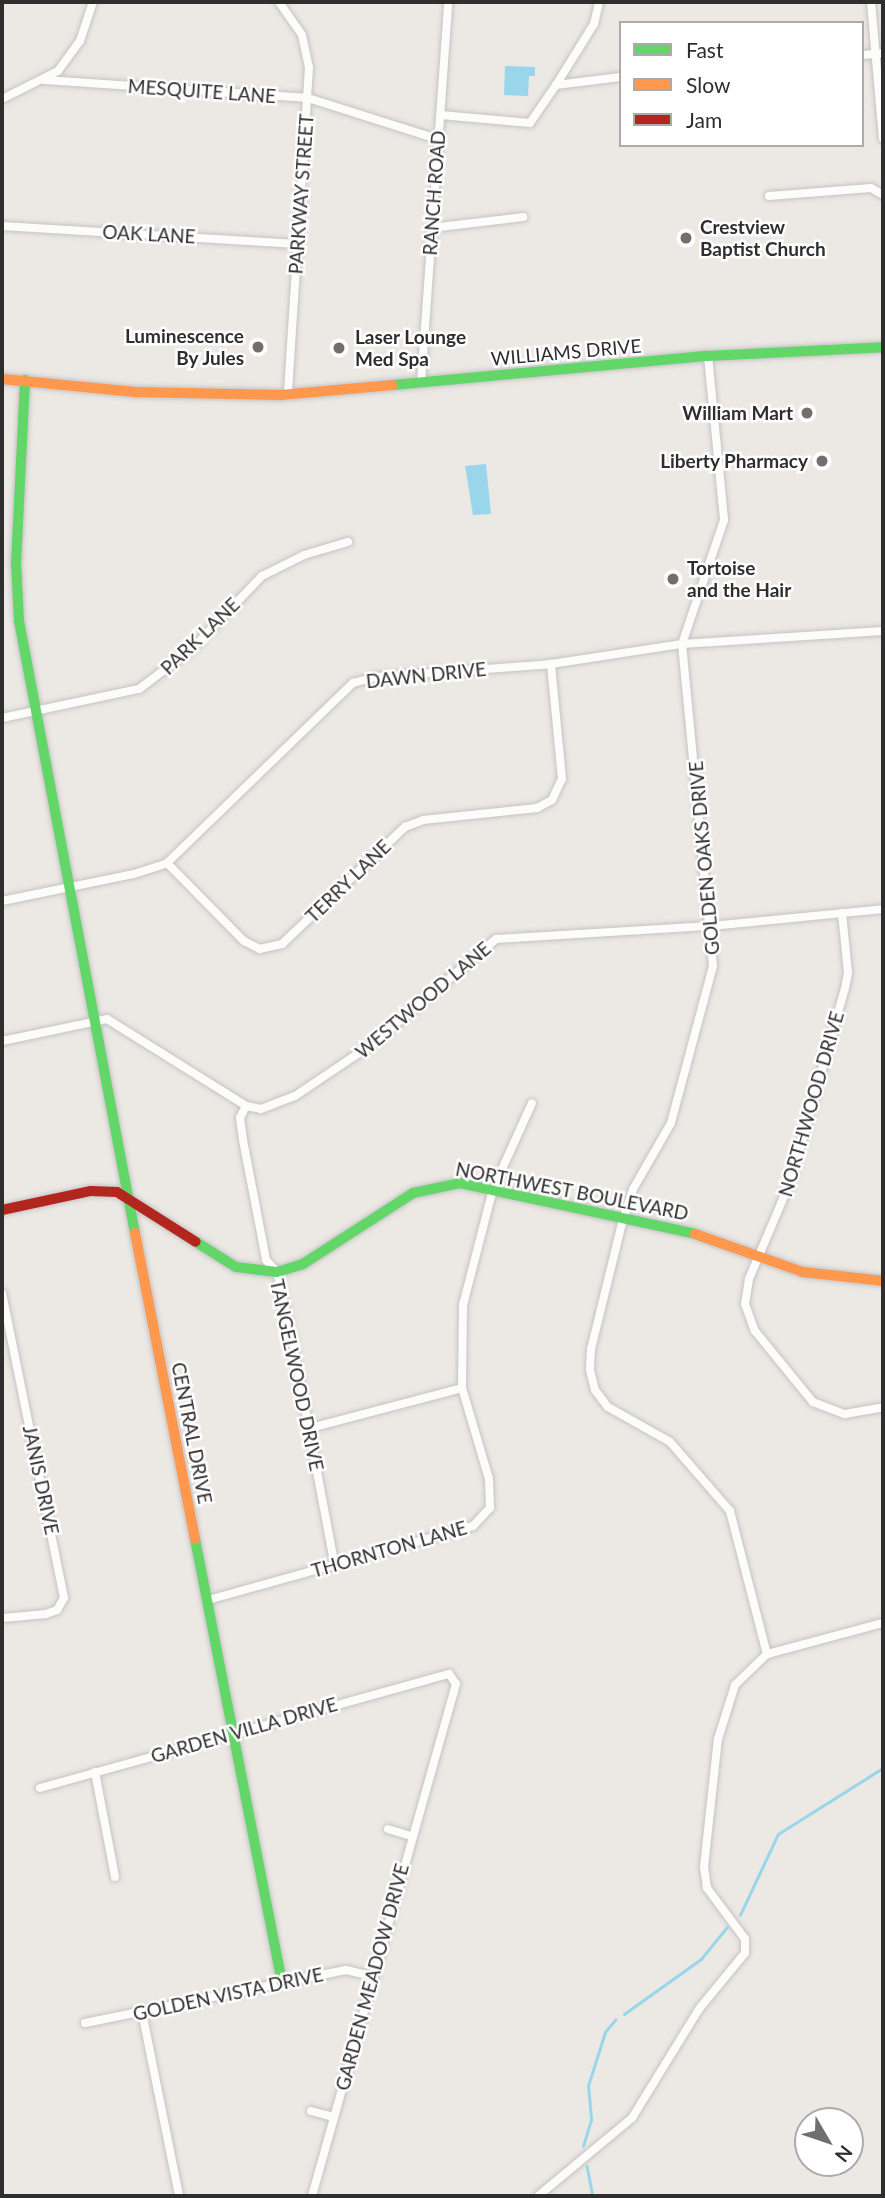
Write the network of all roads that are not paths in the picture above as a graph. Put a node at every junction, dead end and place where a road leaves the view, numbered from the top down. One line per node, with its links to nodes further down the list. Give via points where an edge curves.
1 (93, 2): 8 (street, via 72,56)
2 (279, 2): 10 (street, PARKWAY STREET, via 308,49)
3 (448, 2): 12 (street, RANCH ROAD)
4 (599, 2): 9 (street, via 594,24)
5 (871, 2): 6 (street)
6 (879, 53): 13 (street)
7 (619, 77): 9 (street)
8 (45, 80): 10 (street, MESQUITE LANE); 11 (street)
9 (556, 85): 12 (street, via 530,123)
10 (308, 98): 14 (street, MESQUITE LANE); 20 (street, PARKWAY STREET)
11 (2, 99)
12 (441, 115): 14 (street, RANCH ROAD)
13 (883, 138)
14 (437, 139): 19 (street, RANCH ROAD)
15 (883, 195): 16 (street, via 871,188)
16 (769, 196)
17 (523, 217): 19 (street)
18 (2, 226): 20 (street, OAK LANE)
19 (431, 228): 25 (street, RANCH ROAD)
20 (297, 244): 26 (street, PARKWAY STREET)
21 (883, 346): 22 (street, WILLIAMS DRIVE)
22 (708, 356): 25 (street, WILLIAMS DRIVE); 29 (street, GOLDEN OAKS DRIVE, via 724,520)
23 (2, 379): 24 (street, WILLIAMS DRIVE)
24 (25, 380): 26 (street, WILLIAMS DRIVE, via 135,392); 31 (street, CENTRAL DRIVE, via 16,563 19,621)
25 (421, 383): 26 (street, WILLIAMS DRIVE)
26 (288, 395)
27 (348, 542): 31 (street, PARK LANE, via 304,555 262,576 192,649 139,689)
28 (883, 631): 29 (street, DAWN DRIVE)
29 (682, 644): 30 (street, DAWN DRIVE); 38 (street, GOLDEN OAKS DRIVE)
30 (551, 664): 33 (street, DAWN DRIVE, via 376,677 353,683); 33 (street, TERRY LANE, via 562,779 552,800 537,808 423,820 405,827 282,944 260,949 244,941)
31 (33, 712): 32 (street, PARK LANE); 34 (street, CENTRAL DRIVE)
32 (2, 718)
33 (167, 863): 34 (street)
34 (67, 888): 35 (street); 39 (street, CENTRAL DRIVE)
35 (2, 901)
36 (883, 909): 37 (street, WESTWOOD LANE)
37 (842, 913): 38 (street, WESTWOOD LANE); 47 (street, NORTHWOOD DRIVE, via 848,973 845,988 792,1180)
38 (711, 926): 42 (street, WESTWOOD LANE, via 496,939 400,1023 335,1070 272,1106); 46 (street, GOLDEN OAKS DRIVE, via 713,967 671,1123 634,1189)
39 (94, 1022): 40 (street); 42 (street, via 120,1024); 44 (street, CENTRAL DRIVE)
40 (2, 1041)
41 (532, 1103): 43 (street, THORNTON LANE)
42 (246, 1105): 48 (street, TANGELWOOD DRIVE, via 240,1118 243,1140 266,1260)
43 (493, 1189): 46 (street, NORTHWEST BOULEVARD); 48 (street, NORTHWEST BOULEVARD, via 460,1183 413,1193 303,1264); 51 (street, THORNTON LANE, via 463,1305)
44 (129, 1199): 45 (street, NORTHWEST BOULEVARD, via 117,1192 91,1191); 48 (street, NORTHWEST BOULEVARD, via 236,1267); 55 (street, CENTRAL DRIVE)
45 (2, 1210)
46 (623, 1219): 47 (street, NORTHWEST BOULEVARD, via 701,1235); 58 (street, GOLDEN OAKS DRIVE, via 591,1349 595,1390 617,1414 670,1442 730,1511)
47 (758, 1258): 49 (street, NORTHWEST BOULEVARD, via 832,1277); 52 (street, NORTHWOOD DRIVE, via 746,1287 748,1320 798,1386 813,1402 835,1412)
48 (277, 1272): 53 (street, TANGELWOOD DRIVE)
49 (883, 1281)
50 (2, 1293): 56 (street, JANIS DRIVE, via 64,1598 57,1610 46,1614)
51 (461, 1388): 53 (street); 54 (street, THORNTON LANE, via 489,1479 490,1508 472,1526)
52 (883, 1407)
53 (310, 1428): 54 (street, TANGELWOOD DRIVE)
54 (335, 1566): 55 (street, THORNTON LANE)
55 (208, 1600): 60 (street, CENTRAL DRIVE)
56 (2, 1618)
57 (883, 1623): 58 (street)
58 (767, 1654): 74 (street, via 742,1674 722,1717 704,1867 707,1888 745,1939 745,1953 699,2009 632,2118)
59 (449, 1674): 60 (street, GARDEN VILLA DRIVE); 64 (street, GARDEN MEADOW DRIVE, via 456,1684 453,1702)
60 (234, 1732): 61 (street, GARDEN VILLA DRIVE); 67 (street, CENTRAL DRIVE)
61 (95, 1772): 62 (street, GARDEN VILLA DRIVE); 65 (street)
62 (40, 1788)
63 (388, 1829): 64 (street)
64 (411, 1836): 66 (street, GARDEN MEADOW DRIVE)
65 (115, 1877)
66 (372, 1976): 67 (street, GOLDEN VISTA DRIVE, via 346,1970); 71 (street, GARDEN MEADOW DRIVE)
67 (282, 1984): 68 (street, GOLDEN VISTA DRIVE)
68 (142, 2012): 69 (street, GOLDEN VISTA DRIVE); 72 (street)
69 (85, 2023)
70 (311, 2111): 71 (street, GARDEN MEADOW DRIVE)
71 (333, 2117): 73 (street, GARDEN MEADOW DRIVE)
72 (179, 2196)
73 (312, 2196)
74 (538, 2196)

